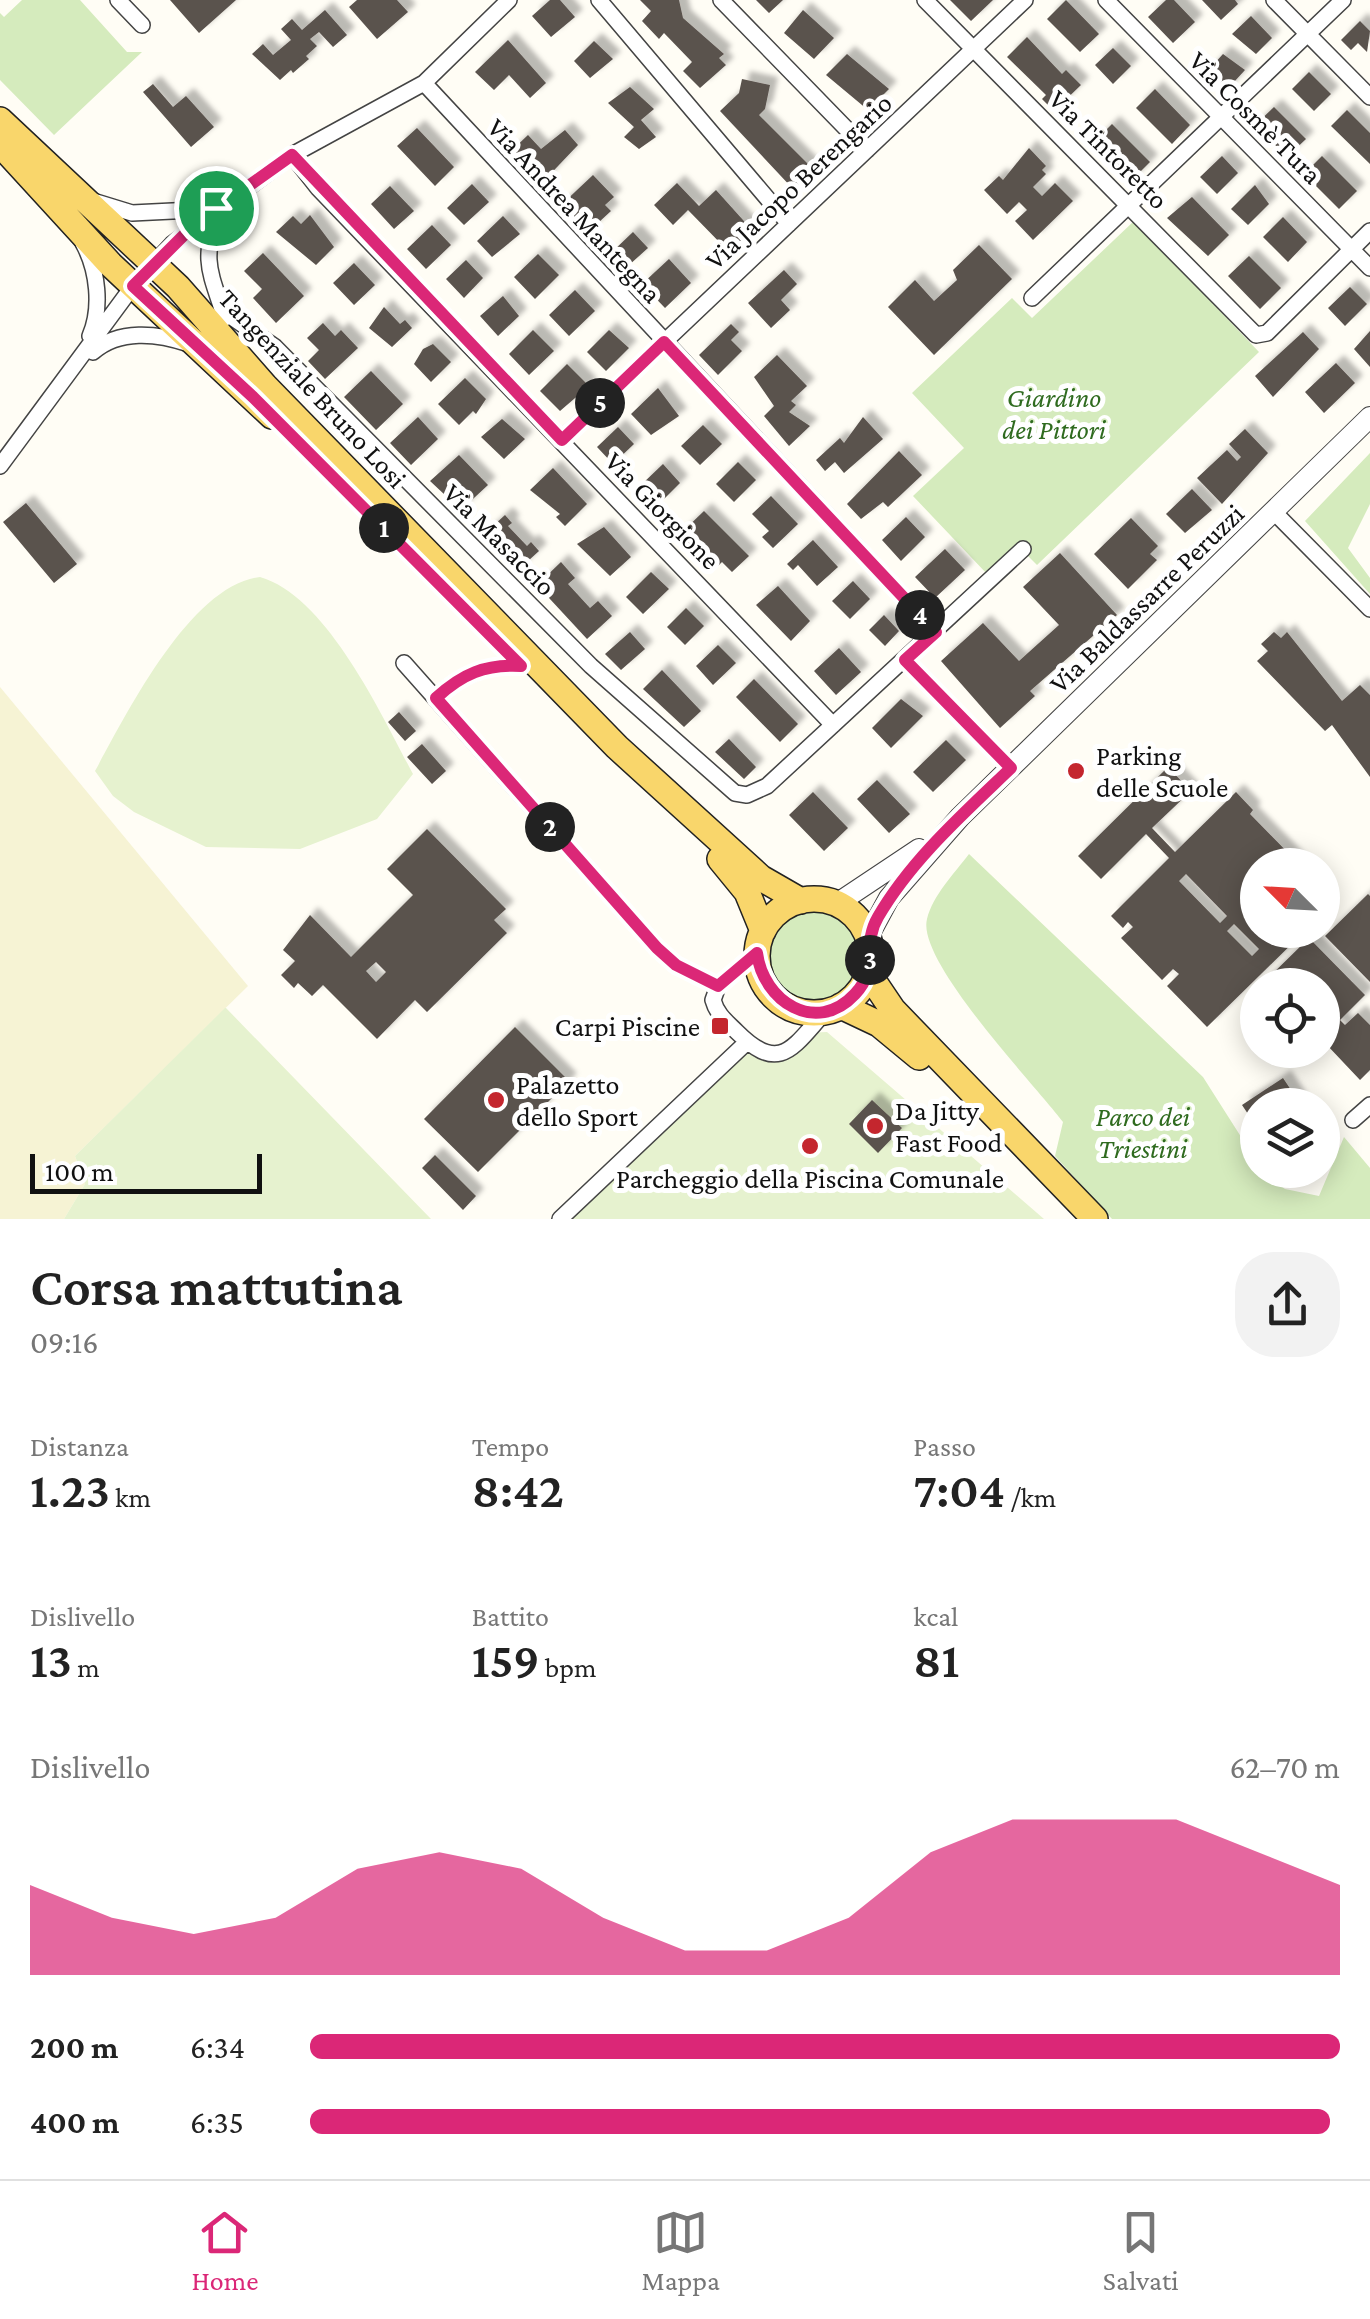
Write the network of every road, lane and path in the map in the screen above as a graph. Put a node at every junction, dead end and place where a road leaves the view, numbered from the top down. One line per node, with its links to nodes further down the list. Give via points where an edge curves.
1 (118, 0): 10 (street)
2 (508, 0): 13 (street)
3 (600, 0): 24 (street)
4 (721, 0): 18 (street)
5 (925, 0): 12 (street, Via Tintoretto)
6 (1025, 0): 12 (street, Via Jacopo Berengario)
7 (1106, 0): 15 (street, Via Cosmè Tura)
8 (1274, 0): 11 (street)
9 (1343, 0): 11 (street)
10 (142, 25)
11 (1308, 33): 14 (street); 15 (street)
12 (974, 48): 18 (street, Via Jacopo Berengario); 21 (street, Via Tintoretto)
13 (424, 83): 19 (street); 31 (street, Via Andrea Mantegna)
14 (1370, 97)
15 (1220, 117): 21 (street); 26 (street, Via Cosmè Tura)
16 (0, 120): 20 (main road, Tangenziale Bruno Losi)
17 (0, 144): 23 (main road, Tangenziale Bruno Losi)
18 (867, 150): 24 (street, Via Jacopo Berengario)
19 (292, 155): 22 (street); 36 (street, Via Giorgione)
20 (77, 194): 22 (street, via 132,212); 28 (main road, Tangenziale Bruno Losi)
21 (1130, 203): 26 (street, Via Tintoretto, via 1256,335 1267,333); 29 (street)
22 (216, 208): 28 (street); 30 (street, via 206,251 208,278)
23 (72, 222): 28 (main road, Tangenziale Bruno Losi); 34 (street, via 88,251 98,310)
24 (789, 224): 31 (street, Via Jacopo Berengario)
25 (1370, 231): 26 (street)
26 (1351, 248): 27 (street, Via Cosmè Tura)
27 (1370, 268)
28 (144, 275): 32 (main road, Tangenziale Bruno Losi); 33 (main road, Tangenziale Bruno Losi); 34 (street)
29 (1032, 298)
30 (223, 311): 33 (street); 46 (street, Via Masaccio, via 274,347 591,666 735,794 767,786)
31 (664, 342): 36 (street, Via Jacopo Berengario); 41 (street, Via Andrea Mantegna)
32 (203, 351): 34 (street, via 176,340 124,336 106,340); 44 (main road, Tangenziale Bruno Losi)
33 (235, 351): 49 (main road, Tangenziale Bruno Losi, via 616,747 761,878)
34 (68, 374): 37 (street)
35 (1370, 417): 38 (street, Via Baldassarre Peruzzi)
36 (562, 440): 46 (street, Via Giorgione)
37 (0, 466)
38 (1274, 512): 40 (street); 47 (street, Via Baldassarre Peruzzi)
39 (1024, 549): 41 (street)
40 (1370, 609)
41 (936, 632): 42 (street)
42 (905, 660): 46 (street); 47 (street)
43 (404, 663): 45 (street)
44 (521, 666): 45 (street, via 470,673); 52 (main road, Tangenziale Bruno Losi, via 728,868 747,892)
45 (436, 698): 54 (street, via 657,948)
46 (833, 725)
47 (1011, 768): 48 (street, Via Baldassarre Peruzzi)
48 (960, 817): 50 (street, Via Baldassarre Peruzzi); 51 (street, Via Baldassarre Peruzzi, via 890,898)
49 (801, 900): 50 (main road); 52 (main road, via 782,908)
50 (838, 904): 51 (main road)
51 (868, 938): 53 (main road)
52 (760, 942): 54 (street); 55 (main road, via 759,970 778,1000 793,1008)
53 (868, 973): 55 (main road, via 854,996); 61 (main road, via 893,1010)
54 (718, 986): 56 (street, via 714,1006)
55 (833, 1009): 56 (street, via 782,1055 764,1054); 60 (main road, via 879,1024 923,1060)
56 (746, 1042): 59 (street)
57 (1370, 1106): 58 (street)
58 (1353, 1120)
59 (560, 1219)
60 (1071, 1219)
61 (1094, 1219)

